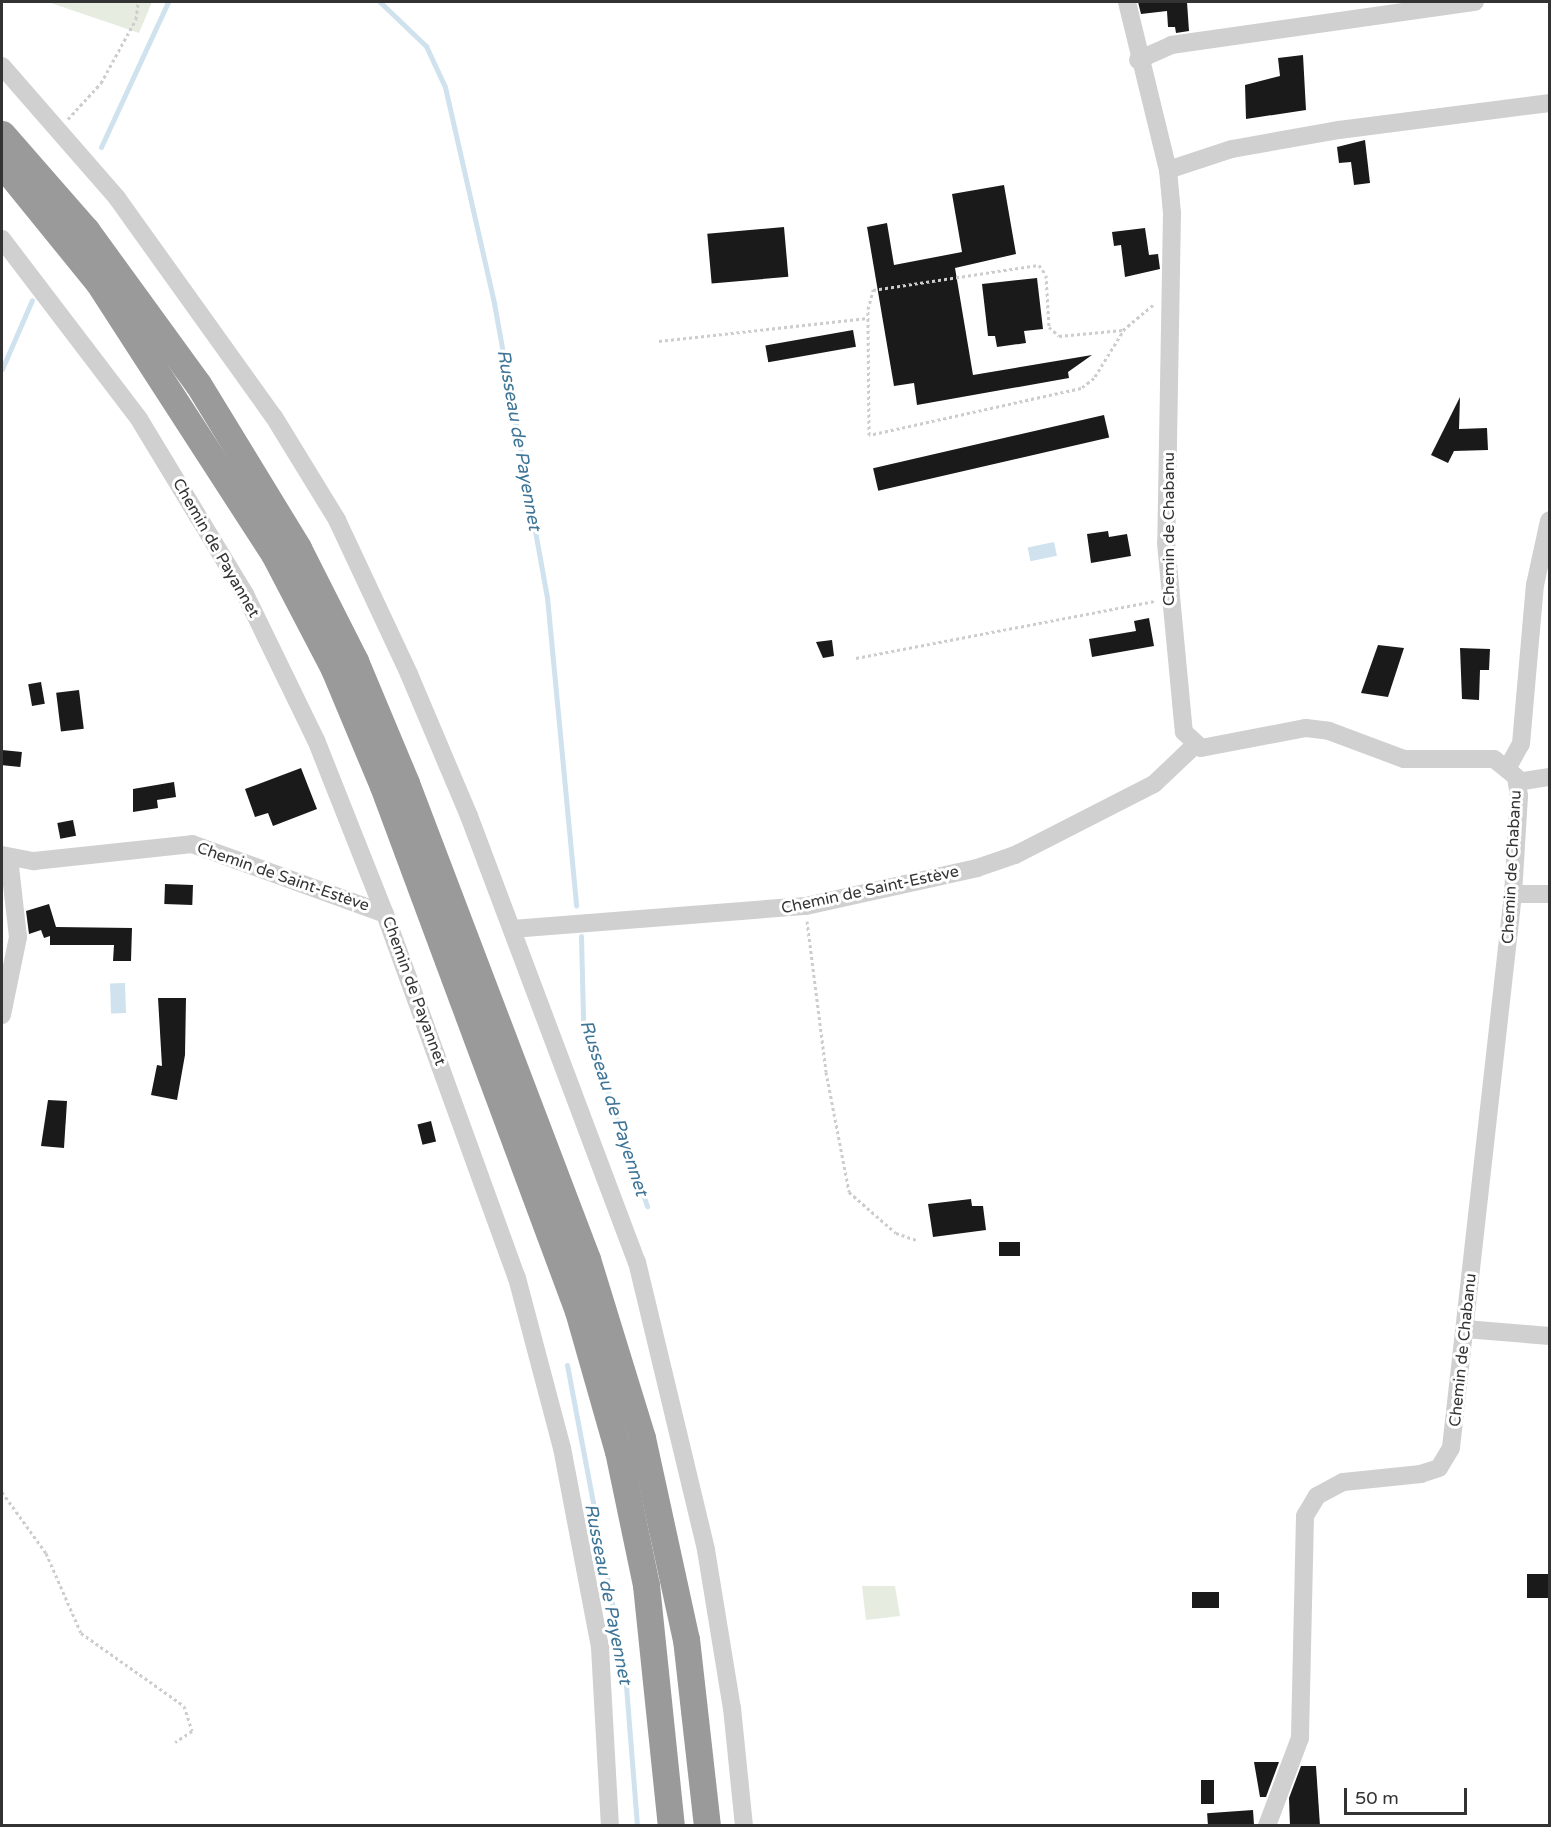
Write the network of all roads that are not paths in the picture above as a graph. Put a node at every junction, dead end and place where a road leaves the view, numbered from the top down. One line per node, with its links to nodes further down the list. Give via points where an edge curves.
1 (1126, 2): 3 (street, Chemin de Chabanu)
2 (1475, 2): 3 (street, via 1171,45)
3 (1138, 60): 8 (street, Chemin de Chabanu)
4 (2, 66): 18 (street, via 172,270 337,520 409,674)
5 (1550, 103): 8 (street, via 1339,130 1232,149)
6 (2, 134): 22 (highway, via 86,230 198,384 298,548 355,661 587,1260)
7 (2, 164): 24 (highway, via 98,282 274,555 334,669 382,786 574,1300 618,1451 646,1585)
8 (1168, 170): 11 (street, Chemin de Chabanu, via 1172,286 1167,598 1180,718)
9 (2, 239): 17 (street, Chemin de Payannet, via 139,419 245,594 316,740)
10 (1549, 521): 12 (street, via 1535,585 1521,744)
11 (1194, 746): 12 (street, Chemin de Chabanu, via 1306,728 1329,731 1404,759 1494,759); 18 (street, Chemin de Saint-Estève, via 1154,784 1014,855 806,906)
12 (1513, 774): 13 (street); 15 (street, Chemin de Chabanu)
13 (1550, 777)
14 (5, 857): 17 (street, Chemin de Saint-Estève, via 34,861 192,844); 19 (street, via 18,937)
15 (1513, 894): 16 (street); 20 (street, Chemin de Chabanu)
16 (1550, 894)
17 (385, 914): 23 (street, Chemin de Payannet, via 517,1278 562,1448 600,1648)
18 (512, 929): 27 (street, via 637,1262 682,1430 732,1708)
19 (2, 1015)
20 (1465, 1329): 21 (street); 28 (street, Chemin de Chabanu, via 1451,1448 1439,1468 1343,1482 1317,1496 1305,1516 1300,1738)
21 (1550, 1336)
22 (654, 1487): 25 (highway, via 679,1649); 26 (highway, via 688,1649)
23 (610, 1826)
24 (671, 1826)
25 (694, 1826)
26 (707, 1826)
27 (744, 1826)
28 (1267, 1826)

